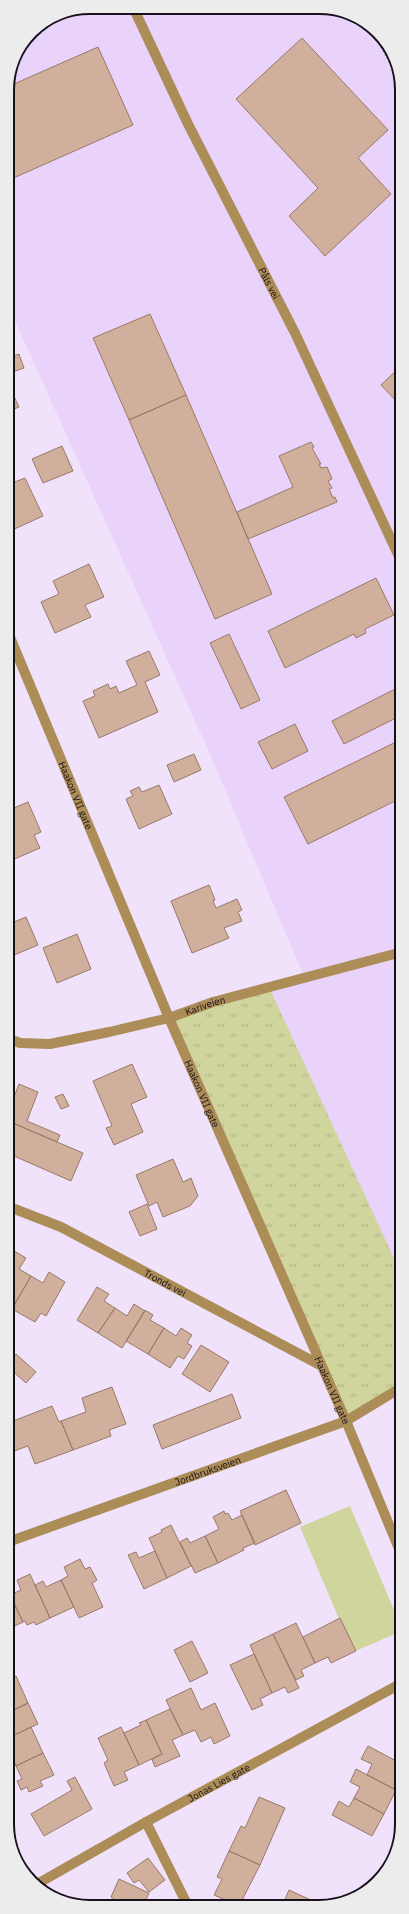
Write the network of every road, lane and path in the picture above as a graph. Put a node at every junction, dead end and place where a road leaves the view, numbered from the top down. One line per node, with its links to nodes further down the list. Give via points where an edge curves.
1 (136, 14): 2 (street, Påls vei, via 188,124 295,333)
2 (395, 546)
3 (14, 647): 5 (street, Haakon VII gate)
4 (395, 954): 5 (street, Kariveien, via 213,1002)
5 (169, 1018): 6 (street, Kariveien, via 50,1044); 8 (street, Haakon VII gate)
6 (14, 1041)
7 (14, 1207): 8 (street, Tronds vei, via 61,1227)
8 (320, 1365): 10 (street, Haakon VII gate)
9 (395, 1392): 10 (street, Jordbruksveien)
10 (346, 1421): 11 (street, Haakon VII gate); 12 (street, Jordbruksveien)
11 (395, 1539)
12 (14, 1540)
13 (395, 1687): 14 (street, Jonas Lies gate)
14 (146, 1822): 15 (street, Jonas Lies gate); 16 (street)
15 (41, 1882)
16 (185, 1900)

